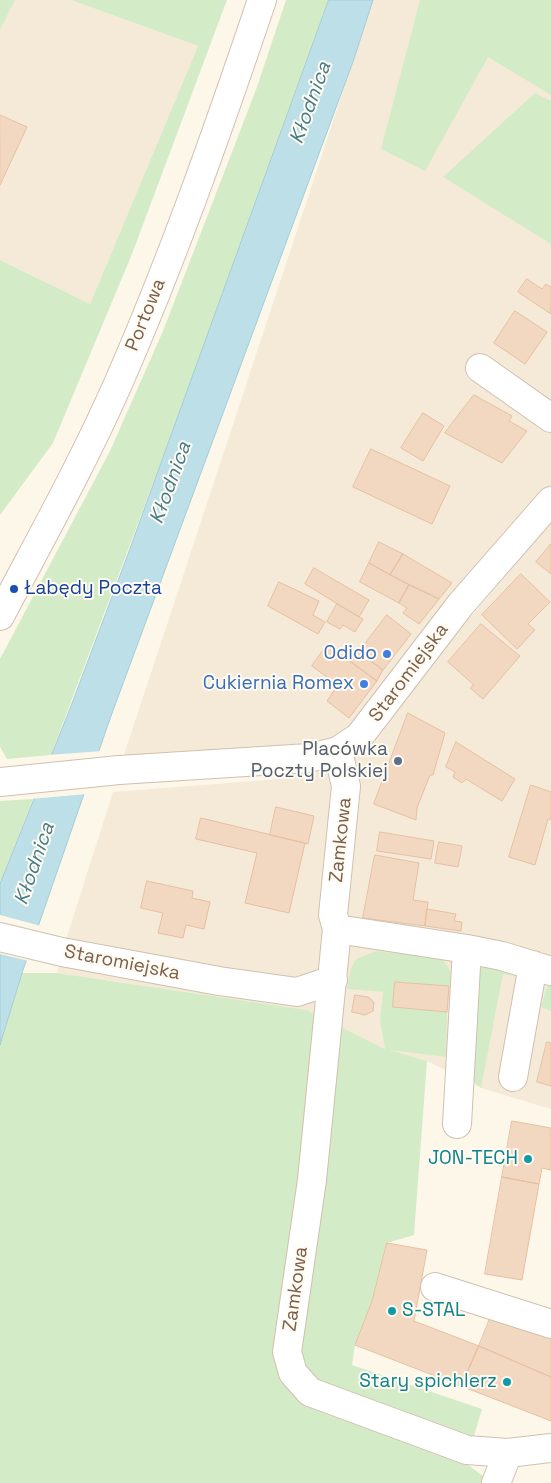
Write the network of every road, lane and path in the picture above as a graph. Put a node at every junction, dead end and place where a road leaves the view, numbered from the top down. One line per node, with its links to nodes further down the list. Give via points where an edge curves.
1 (262, 0): 5 (street, Portowa, via 171,254 117,386 70,486)
2 (480, 368): 3 (street)
3 (551, 418)
4 (551, 502): 6 (street, Staromiejska, via 461,604 359,738)
5 (0, 616)
6 (338, 751): 7 (street, Staromiejska, via 309,758); 8 (street, Zamkowa, via 346,786 333,915)
7 (4, 779)
8 (337, 929): 10 (street); 12 (street, Zamkowa)
9 (0, 937): 12 (street, Staromiejska, via 219,981 298,992)
10 (467, 948): 11 (street); 14 (street)
11 (542, 968): 13 (street)
12 (333, 980): 18 (street, Zamkowa, via 312,1180 287,1352 293,1374 310,1392 438,1440 467,1450)
13 (514, 1077)
14 (457, 1124)
15 (435, 1287): 16 (street)
16 (551, 1324)
17 (551, 1448): 18 (street, Zamkowa)
18 (508, 1453): 19 (street)
19 (496, 1483)

